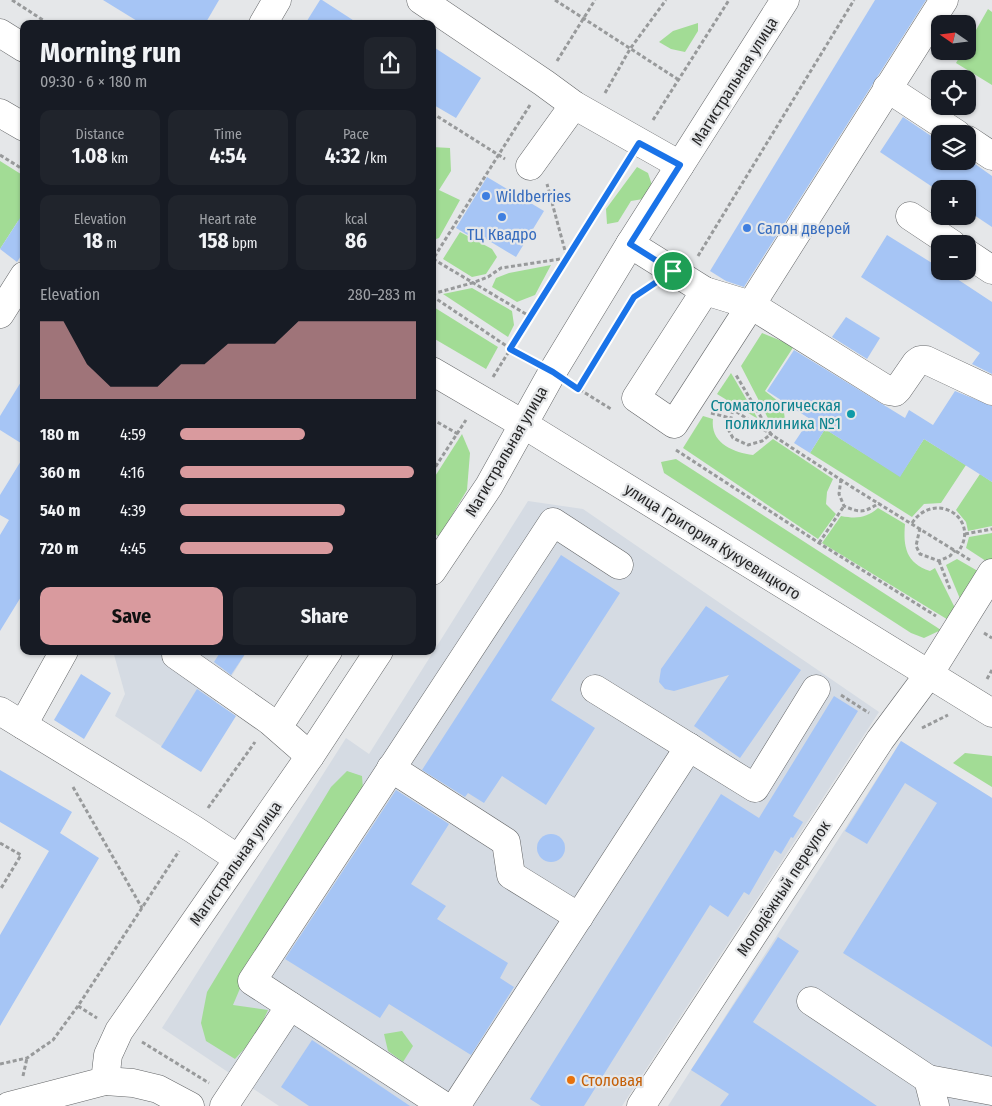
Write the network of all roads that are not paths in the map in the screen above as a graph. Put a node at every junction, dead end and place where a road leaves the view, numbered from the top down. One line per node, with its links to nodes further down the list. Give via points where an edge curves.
1 (277, 0): 5 (main road)
2 (421, 0): 9 (main road)
3 (785, 0): 16 (main road, Магистральная улица)
4 (944, 0): 8 (main road)
5 (265, 20)
6 (0, 33): 7 (main road)
7 (20, 46)
8 (887, 88): 12 (main road); 24 (main road)
9 (574, 104): 15 (main road); 16 (main road)
10 (0, 113): 11 (main road)
11 (20, 125)
12 (943, 125)
13 (976, 145): 14 (main road)
14 (992, 156)
15 (522, 165)
16 (680, 165): 19 (main road, Магистральная улица)
17 (910, 216): 18 (main road)
18 (938, 235)
19 (630, 244): 23 (main road); 28 (main road, Магистральная улица)
20 (976, 259): 21 (main road)
21 (992, 270)
22 (20, 282): 25 (main road)
23 (705, 290): 24 (main road); 24 (main road, via 636,398 674,424)
24 (751, 305): 27 (main road, via 889,391 895,392 920,360)
25 (0, 314)
26 (436, 373): 28 (main road, улица Григория Кукуевицкого)
27 (992, 391)
28 (523, 424): 29 (main road, Магистральная улица, via 489,486); 36 (main road, улица Григория Кукуевицкого)
29 (436, 565)
30 (619, 565): 44 (main road, via 552,522)
31 (984, 568): 36 (main road, Молодёжный переулок, via 957,629)
32 (61, 655): 40 (main road)
33 (176, 655): 41 (main road)
34 (325, 655): 41 (main road)
35 (376, 655): 43 (main road, Магистральная улица)
36 (929, 674): 39 (main road, улица Григория Кукуевицкого); 57 (main road, Молодёжный переулок, via 890,727)
37 (595, 689): 42 (main road)
38 (816, 689): 42 (main road, via 755,788)
39 (992, 714)
40 (11, 718): 45 (main road)
41 (274, 724): 43 (main road)
42 (689, 747): 46 (main road)
43 (310, 756): 45 (main road, Магистральная улица)
44 (391, 768): 46 (main road, via 506,842 511,875); 48 (main road, via 252,981)
45 (237, 858): 50 (main road, Магистральная улица, via 119,1031 108,1055)
46 (579, 917): 56 (main road)
47 (811, 1000): 49 (main road)
48 (290, 1006): 52 (main road); 55 (main road)
49 (928, 1079): 51 (main road); 58 (main road)
50 (105, 1081): 53 (main road); 54 (main road, via 158,1089)
51 (992, 1091)
52 (228, 1101)
53 (9, 1106)
54 (190, 1106)
55 (444, 1106)
56 (456, 1106)
57 (641, 1106)
58 (935, 1106)

